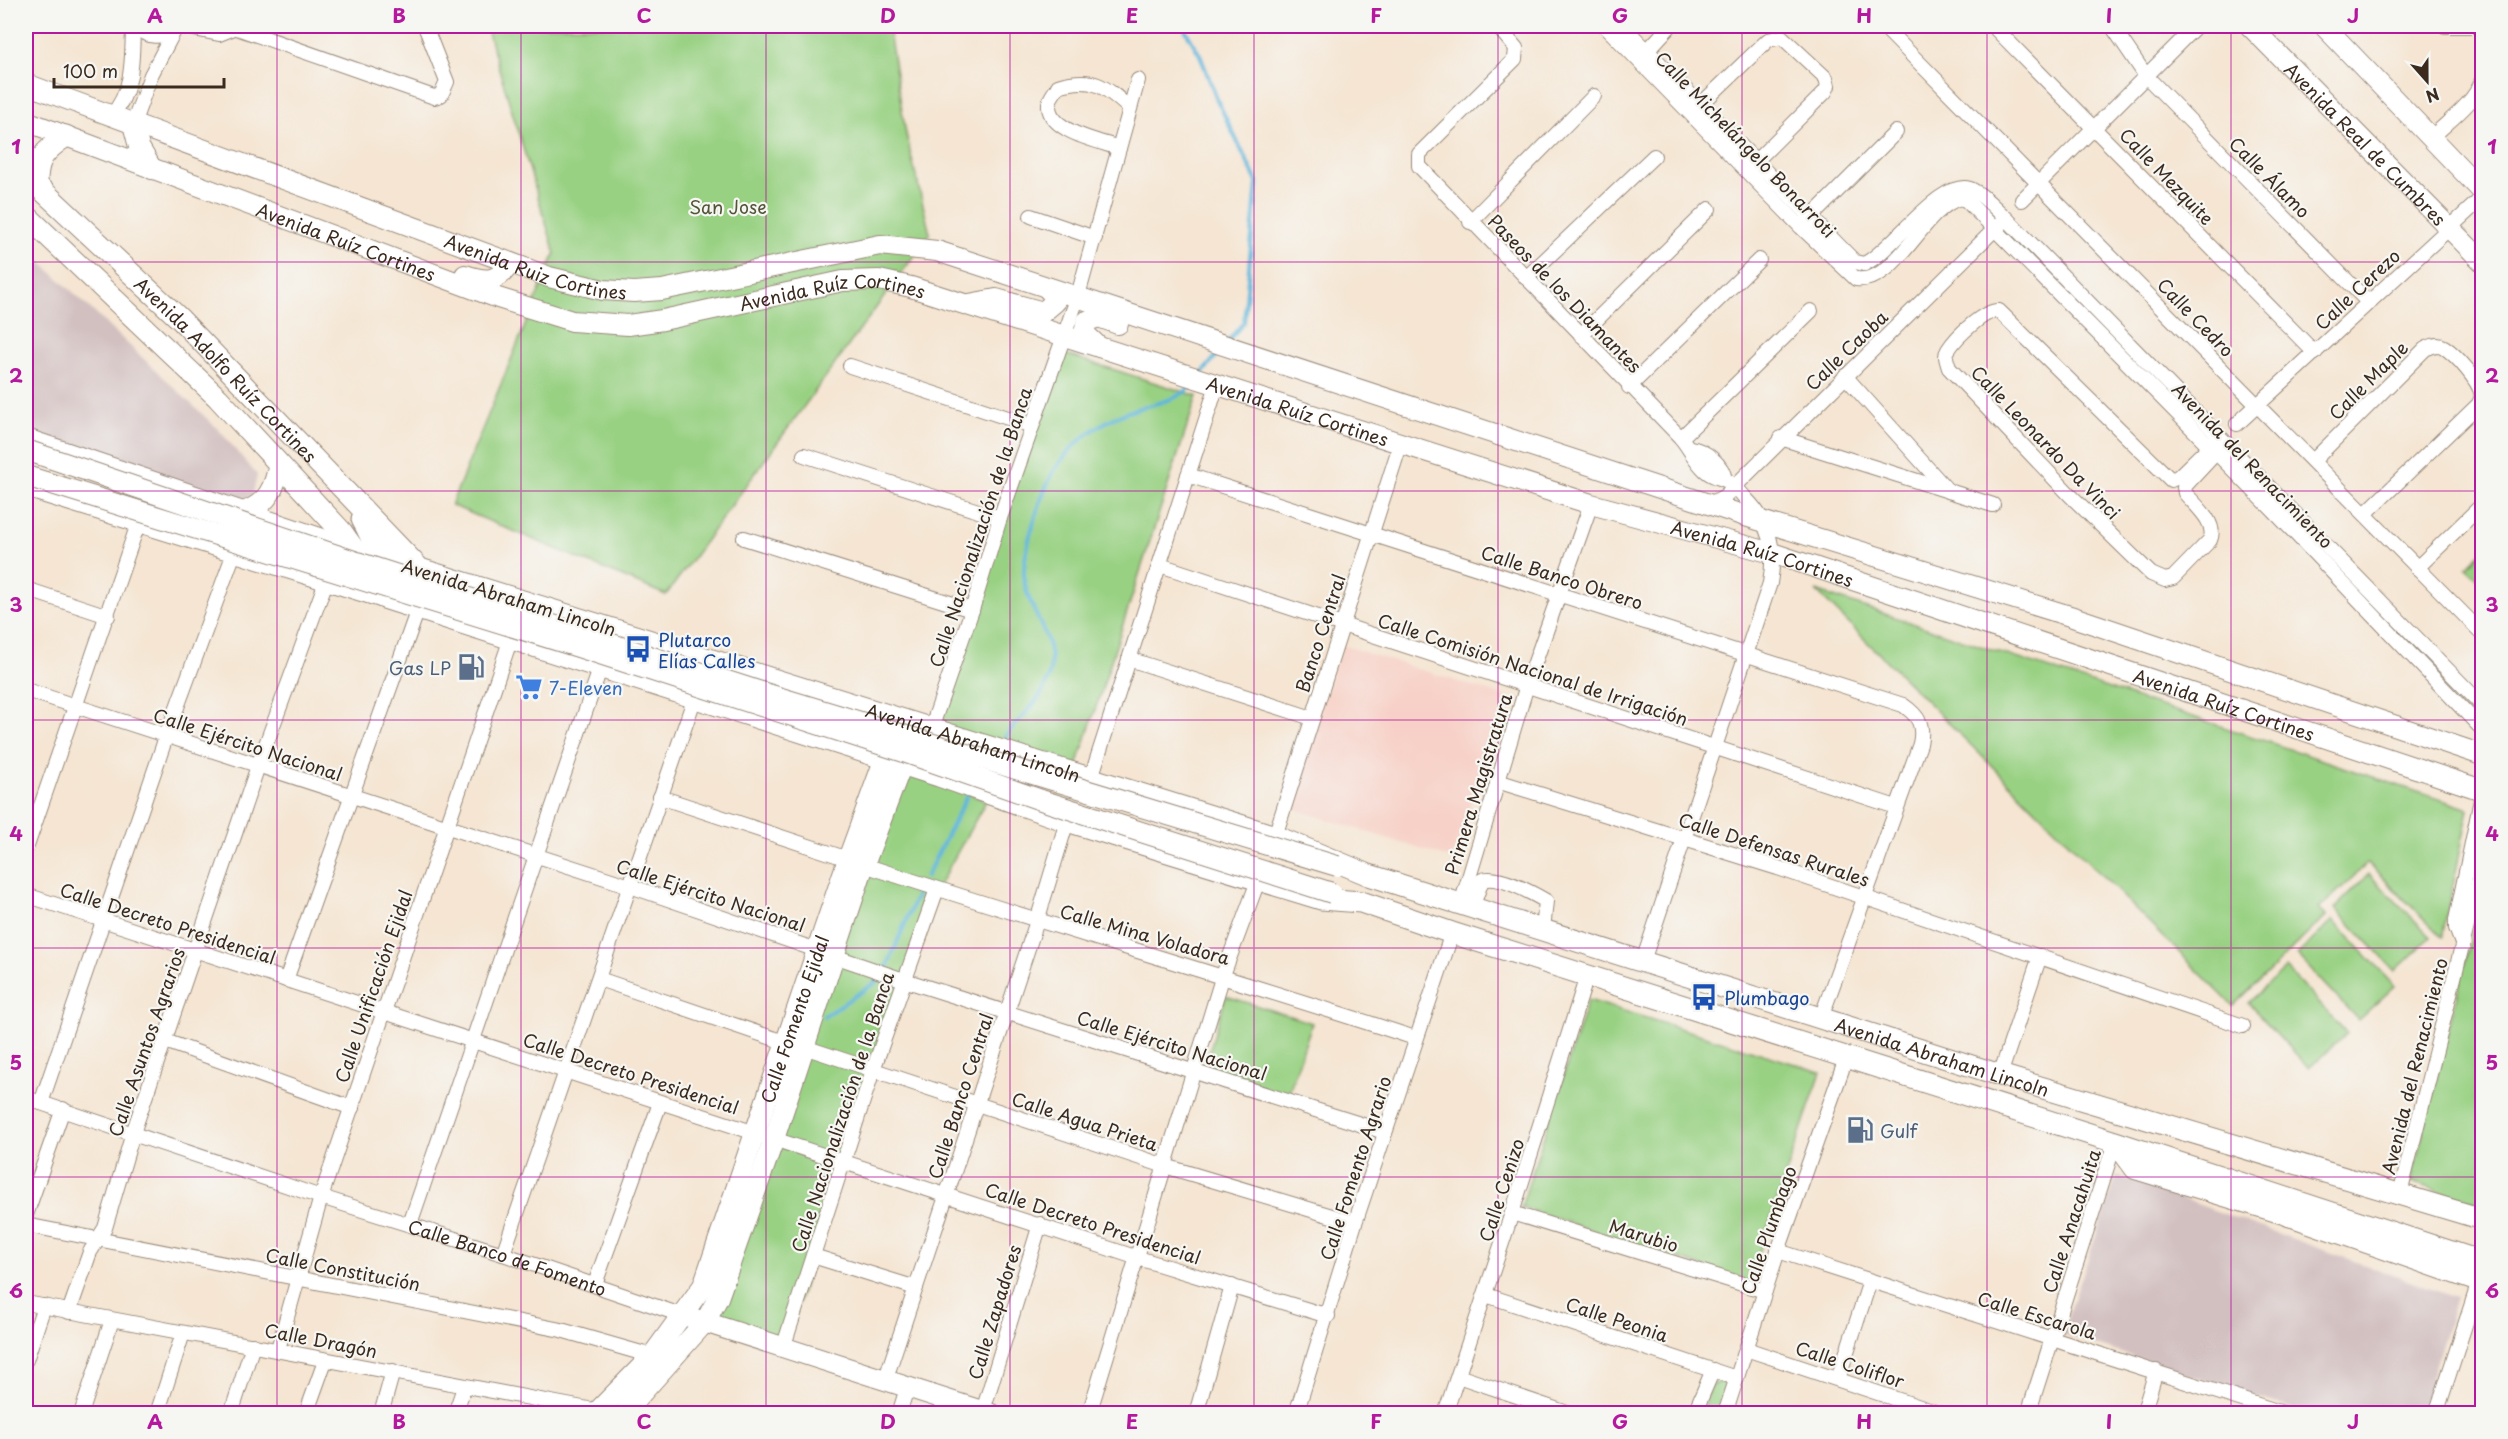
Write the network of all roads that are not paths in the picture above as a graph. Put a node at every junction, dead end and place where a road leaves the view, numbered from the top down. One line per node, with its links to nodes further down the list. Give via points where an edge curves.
1 (134, 26): 15 (street, via 151,36); 23 (street, via 132,68)
2 (425, 26): 16 (street, via 447,82 441,95 434,97)
3 (1497, 26): 47 (street, Paseos de los Diamantes, via 1516,48 1515,59 1419,154 1417,161)
4 (1605, 26): 25 (street, Calle Michelángelo Bonarroti)
5 (1623, 26): 17 (street, Calle Michelángelo Bonarroti)
6 (1670, 26): 17 (street)
7 (1883, 26): 38 (street, Calle Cedro)
8 (1993, 26): 29 (street, Calle Mezquite)
9 (2112, 26): 18 (street, Calle Álamo)
10 (2196, 26): 18 (street)
11 (2250, 26): 49 (street, Avenida Real de Cumbres)
12 (2324, 26): 32 (street)
13 (2445, 26): 14 (street)
14 (2482, 26)
15 (177, 28): 16 (street, via 219,34); 28 (street, via 151,75)
16 (238, 28)
17 (1647, 51): 25 (street, Calle Michelángelo Bonarroti)
18 (2146, 76): 29 (street); 63 (street, Calle Álamo)
19 (1138, 80): 24 (street, Calle Nacionalización de la Banca)
20 (2482, 80): 32 (street, via 2480,89)
21 (26, 84): 26 (street)
22 (1594, 96): 47 (street)
23 (124, 98): 26 (street); 28 (street)
24 (1129, 108): 33 (street, Calle Nacionalización de la Banca); 33 (street, via 1096,83 1078,80 1058,86 1049,102 1051,115 1062,128)
25 (1696, 109): 35 (street, Calle Michelángelo Bonarroti); 35 (street, via 1774,36 1782,37 1826,78 1828,86); 48 (street, Calle Michelángelo Bonarroti)
26 (111, 116): 28 (street)
27 (26, 121): 31 (street, Avenida Ruíz Cortines)
28 (133, 124): 36 (street, via 139,147); 56 (street, Avenida Ruiz Cortines)
29 (2095, 127): 38 (street); 70 (street, Calle Mezquite)
30 (1896, 132): 48 (street)
31 (66, 136): 36 (street, Avenida Ruíz Cortines); 37 (main road, via 41,158)
32 (2431, 138): 39 (street)
33 (1119, 148): 52 (street, Calle Nacionalización de la Banca)
34 (1654, 156): 59 (street)
35 (1757, 160): 48 (street, Calle Michelángelo Bonarroti)
36 (152, 169): 51 (street, Avenida Ruíz Cortines)
37 (31, 180): 58 (main road, Avenida Adolfo Ruíz Cortines)
38 (2040, 182): 42 (street); 75 (street, Calle Cedro)
39 (2482, 191)
40 (1962, 193): 46 (street, Avenida del Renacimiento, via 1974,190); 50 (street, Avenida del Renacimiento); 57 (street, via 1954,188 1939,197 1879,255); 60 (street, via 1881,273)
41 (2482, 198): 49 (street, Calle Cerezo)
42 (2022, 200)
43 (1709, 208): 66 (street)
44 (1031, 216): 52 (street)
45 (28, 217): 58 (main road, via 68,240 116,283); 86 (main road, Avenida Adolfo Ruíz Cortines, via 218,398)
46 (2006, 218): 50 (street, Calle Caoba); 82 (street, Avenida del Renacimiento)
47 (1470, 222): 59 (street, Paseos de los Diamantes)
48 (1806, 222): 57 (street, Calle Michelángelo Bonarroti, via 1855,262); 60 (street, Calle Michelángelo Bonarroti, via 1848,273)
49 (2450, 228): 55 (street, Avenida Real de Cumbres); 63 (street, Calle Cerezo)
50 (1994, 230): 72 (street, Calle Caoba); 82 (street, Avenida del Renacimiento)
51 (340, 238): 56 (street, via 367,240 481,280 502,275); 64 (street, Avenida Ruíz Cortines, via 541,313 598,324 663,320 843,281 879,279)
52 (1095, 238): 62 (street, Calle Nacionalización de la Banca)
53 (952, 255): 56 (street, Avenida Ruiz Cortines, via 880,245 662,290 634,292 573,285); 61 (street, Avenida Ruíz Cortines)
54 (1759, 260): 74 (street)
55 (2482, 261)
56 (510, 263)
57 (1864, 264): 60 (street)
58 (133, 277): 92 (main road, Avenida Adolfo Ruíz Cortines, via 180,319)
59 (1526, 278): 66 (street, Paseos de los Diamantes)
60 (1865, 281)
61 (1047, 288): 62 (street, Avenida Ruíz Cortines); 64 (street, via 1055,302 1043,312 996,299)
62 (1077, 299): 67 (street, Calle Nacionalización de la Banca); 68 (street, Avenida Ruíz Cortines)
63 (2369, 303): 70 (street, Calle Cerezo)
64 (966, 304): 67 (street, Avenida Ruíz Cortines)
65 (1811, 311): 81 (street)
66 (1581, 335): 74 (street, Paseos de los Diamantes)
67 (1064, 336): 69 (street, Avenida Ruíz Cortines); 77 (street, Calle Nacionalización de la Banca)
68 (1200, 338): 69 (street, via 1163,338 1092,318 1084,333); 95 (street, Avenida Ruíz Cortines)
69 (1100, 347): 73 (street, Avenida Ruíz Cortines)
70 (2315, 352): 75 (street, Calle Cerezo)
71 (850, 366): 77 (street)
72 (1845, 376): 78 (street, Calle Caoba); 91 (street)
73 (1217, 386): 80 (street, Avenida Ruíz Cortines); 87 (street)
74 (1629, 387): 81 (street, Paseos de los Diamantes)
75 (2257, 406): 76 (street, Calle Cerezo); 85 (street, Calle Cedro)
76 (2237, 424)
77 (1032, 426): 101 (street, Calle Nacionalización de la Banca)
78 (1782, 438): 89 (street, Calle Caoba); 91 (street)
79 (26, 439): 99 (street, Avenida Abraham Lincoln)
80 (1401, 442): 94 (street, Avenida Ruíz Cortines); 105 (street, Banco Central)
81 (1685, 443): 89 (street, Paseos de los Diamantes, via 1707,472)
82 (2217, 445): 82 (street, Calle Leonardo Da Vinci, via 2171,480 1999,311 1984,313 1948,350 1949,368 2070,495 2158,578 2173,578 2213,534 2212,526 2184,490); 98 (street, Avenida del Renacimiento)
83 (26, 450): 159 (street, Avenida Abraham Lincoln, bridge, via 758,691)
84 (804, 455): 101 (street)
85 (2314, 460): 100 (street, Calle Cedro); 100 (street, Calle Maple, via 2425,349 2443,346 2460,363 2481,387 2479,404)
86 (279, 465): 93 (main road, Avenida Adolfo Ruíz Cortines); 99 (main road, via 270,496)
87 (1188, 475): 105 (street, Calle Banco Obrero); 113 (street)
88 (26, 476): 165 (street, bridge, via 578,647)
89 (1729, 483): 95 (street, Calle Caoba, via 1720,500); 102 (street, Paseos de los Diamantes)
90 (26, 487): 104 (street, Avenida Abraham Lincoln)
91 (1949, 491): 96 (street)
92 (350, 496): 111 (main road); 115 (main road, Avenida Adolfo Ruíz Cortines)
93 (313, 501): 107 (main road); 108 (main road, Avenida Adolfo Ruíz Cortines)
94 (1591, 504): 110 (street, Avenida Ruíz Cortines); 119 (street, Primera Magistratura)
95 (1710, 504): 102 (street, Avenida Ruíz Cortines)
96 (1993, 505)
97 (2482, 505): 114 (street)
98 (2280, 508): 132 (street, Avenida del Renacimiento); 136 (street, Avenida del Renacimiento)
99 (245, 512): 103 (street, Avenida Abraham Lincoln)
100 (2366, 513): 114 (street, Calle Cedro)
101 (1000, 518): 121 (street, Calle Nacionalización de la Banca)
102 (1763, 520): 110 (street, via 1770,534); 140 (street, Avenida Ruíz Cortines, via 2070,616)
103 (273, 523): 107 (street, Avenida Abraham Lincoln); 112 (street, via 280,548 276,555)
104 (138, 524): 109 (street, Avenida Abraham Lincoln); 122 (street)
105 (1371, 533): 119 (street, Calle Banco Obrero); 123 (street, Banco Central)
106 (744, 538): 121 (street)
107 (326, 540): 108 (street, Avenida Abraham Lincoln); 116 (main road)
108 (356, 550): 111 (street, Avenida Abraham Lincoln); 118 (main road, Avenida Adolfo Ruíz Cortines)
109 (234, 553): 112 (street, Avenida Abraham Lincoln); 138 (street)
110 (1772, 553): 126 (street, via 1771,575); 146 (street, Avenida Ruíz Cortines)
111 (379, 558): 115 (street, Avenida Abraham Lincoln); 118 (main road)
112 (264, 560): 116 (street, Avenida Abraham Lincoln)
113 (1160, 565): 123 (street, Calle Comisión Nacional de Irrigación); 127 (street)
114 (2417, 568): 124 (street, Calle Cedro)
115 (420, 569): 135 (main road, Avenida Abraham Lincoln)
116 (327, 579): 118 (street, Avenida Abraham Lincoln); 142 (street, Calle Asuntos Agrarios)
117 (26, 589): 122 (street)
118 (376, 593): 120 (main road, Avenida Abraham Lincoln)
119 (1558, 594): 126 (street, Calle Banco Obrero); 129 (street, Primera Magistratura)
120 (418, 609): 125 (main road, Avenida Abraham Lincoln); 148 (street)
121 (972, 610): 135 (street, Calle Nacionalización de la Banca)
122 (108, 616): 133 (street)
123 (1342, 626): 129 (street, Calle Comisión Nacional de Irrigación); 134 (street, Banco Central)
124 (2482, 633)
125 (511, 638): 128 (main road, Avenida Abraham Lincoln); 152 (street, Calle Unificación Ejidal)
126 (1745, 655): 139 (street); 150 (street, Calle Banco Obrero, via 1903,705 1920,720 1920,744)
127 (1129, 659): 134 (street); 144 (street)
128 (601, 666): 131 (main road, Avenida Abraham Lincoln); 156 (street)
129 (1527, 685): 139 (street, Calle Comisión Nacional de Irrigación); 145 (street, Primera Magistratura)
130 (26, 690): 133 (street, Calle Ejército Nacional)
131 (695, 697): 141 (main road, Avenida Abraham Lincoln); 149 (street)
132 (2482, 705)
133 (75, 706): 138 (street, Calle Ejército Nacional); 155 (street)
134 (1312, 718): 153 (street, Banco Central)
135 (915, 724): 137 (main road, Avenida Abraham Lincoln); 141 (street, Calle Fomento Ejidal)
136 (2482, 729)
137 (953, 735): 143 (main road, via 933,754); 144 (main road, Avenida Abraham Lincoln)
138 (166, 737): 142 (street, Calle Ejército Nacional); 167 (street)
139 (1714, 748): 150 (street, Calle Comisión Nacional de Irrigación); 154 (street)
140 (2482, 754)
141 (893, 762): 143 (main road, Avenida Abraham Lincoln); 157 (street, Calle Fomento Ejidal)
142 (258, 766): 148 (street, Calle Ejército Nacional); 172 (street, Calle Asuntos Agrarios)
143 (939, 776): 151 (main road, Avenida Abraham Lincoln)
144 (1091, 778): 153 (main road, Avenida Abraham Lincoln)
145 (1497, 781): 154 (street, Calle Defensas Rurales); 166 (street, Primera Magistratura)
146 (2482, 790)
147 (2482, 795): 171 (street, Avenida del Renacimiento, via 2456,920)
148 (352, 796): 152 (street, Calle Ejército Nacional); 179 (street)
149 (660, 797): 157 (street, Calle Mina Voladora); 161 (street)
150 (1896, 807): 164 (street)
151 (1067, 821): 160 (main road, Avenida Abraham Lincoln); 168 (street, Calle Banco Central)
152 (445, 828): 156 (street, Calle Ejército Nacional); 181 (street, Calle Unificación Ejidal)
153 (1275, 837): 159 (main road, Avenida Abraham Lincoln)
154 (1684, 839): 164 (street, Calle Defensas Rurales); 175 (street)
155 (26, 849)
156 (537, 858): 161 (street, Calle Ejército Nacional); 186 (street)
157 (856, 862): 162 (street, Calle Mina Voladora); 173 (street, Calle Fomento Ejidal)
158 (2482, 866): 171 (street, Avenida del Renacimiento)
159 (1369, 875): 166 (main road, Avenida Abraham Lincoln)
160 (1258, 881): 165 (main road, Avenida Abraham Lincoln, via 1322,899); 176 (street)
161 (630, 886): 173 (street, Calle Ejército Nacional); 178 (street)
162 (937, 889): 168 (street, Calle Mina Voladora); 180 (street, Calle Nacionalización de la Banca)
163 (26, 896): 167 (street, Calle Decreto Presidencial)
164 (1865, 898): 174 (street, Calle Defensas Rurales); 183 (street)
165 (1361, 902): 170 (main road, Avenida Abraham Lincoln)
166 (1467, 906): 169 (main road, Avenida Abraham Lincoln); 169 (street, via 1482,880 1488,878 1522,888 1546,901)
167 (105, 920): 172 (street, Calle Decreto Presidencial); 195 (street)
168 (1037, 921): 176 (street, Calle Mina Voladora); 182 (street, Calle Banco Central)
169 (1543, 930): 175 (main road, Avenida Abraham Lincoln)
170 (1452, 933): 177 (main road, Avenida Abraham Lincoln); 185 (street, Calle Fomento Agrario)
171 (2463, 946): 207 (street, Avenida del Renacimiento)
172 (197, 950): 179 (street, Calle Decreto Presidencial); 187 (street, Calle Asuntos Agrarios)
173 (827, 952): 180 (street, Calle Ejército Nacional); 188 (street, Calle Fomento Ejidal)
174 (2040, 956): 184 (street, Calle Defensas Rurales); 193 (street)
175 (1643, 961): 183 (main road, Avenida Abraham Lincoln)
176 (1223, 975): 185 (street, Calle Mina Voladora); 191 (street)
177 (1587, 976): 189 (main road, Avenida Abraham Lincoln); 210 (street, Calle Cenizo)
178 (599, 979): 188 (street, Calle Agua Prieta); 192 (street)
179 (286, 980): 181 (street, Calle Decreto Presidencial)
180 (904, 980): 182 (street, Calle Ejército Nacional); 190 (street, Calle Nacionalización de la Banca)
181 (384, 1012): 186 (street, Calle Decreto Presidencial); 198 (street, Calle Unificación Ejidal)
182 (1006, 1012): 191 (street, Calle Ejército Nacional); 197 (street, Calle Banco Central)
183 (1821, 1018): 193 (main road, Avenida Abraham Lincoln)
184 (2243, 1026)
185 (1415, 1038): 200 (street, Calle Fomento Agrario)
186 (474, 1040): 192 (street, Calle Decreto Presidencial); 215 (street)
187 (165, 1041): 198 (street); 201 (street, Calle Asuntos Agrarios)
188 (796, 1045): 190 (street, Calle Agua Prieta); 202 (street, Calle Fomento Ejidal)
189 (1846, 1058): 203 (main road, Avenida Abraham Lincoln); 220 (street, Calle Plumbago)
190 (873, 1070): 197 (street, Calle Agua Prieta); 204 (street, Calle Nacionalización de la Banca)
191 (1194, 1070): 200 (street, Calle Ejército Nacional); 205 (street)
192 (568, 1071): 196 (street, Calle Decreto Presidencial); 221 (street)
193 (2000, 1075): 207 (main road, Avenida Abraham Lincoln)
194 (26, 1098): 195 (street, Calle Banco de Fomento)
195 (41, 1103): 199 (street, Calle Banco de Fomento)
196 (660, 1103): 202 (street, Calle Decreto Presidencial); 228 (street)
197 (976, 1104): 205 (street, Calle Agua Prieta); 208 (street, Calle Banco Central)
198 (352, 1108): 209 (street, Calle Unificación Ejidal)
199 (63, 1109): 201 (street, Calle Banco de Fomento); 211 (street)
200 (1385, 1132): 214 (street, Calle Fomento Agrario)
201 (133, 1133): 209 (street, Calle Banco de Fomento); 218 (street, Calle Asuntos Agrarios)
202 (765, 1136): 204 (street, Calle Decreto Presidencial); 236 (street, Calle Fomento Ejidal, via 703,1286); 239 (street, Calle Fomento Ejidal, via 718,1298)
203 (2115, 1142): 206 (main road, Avenida Abraham Lincoln); 212 (street, via 2135,1169); 241 (street, Calle Anacahuita)
204 (843, 1162): 208 (street, Calle Decreto Presidencial); 222 (street, Calle Nacionalización de la Banca)
205 (1165, 1166): 214 (street, Calle Agua Prieta); 223 (street)
206 (2264, 1190): 212 (main road); 219 (main road, Avenida Abraham Lincoln)
207 (2400, 1194): 213 (main road, Avenida Abraham Lincoln)
208 (946, 1195): 216 (street, Calle Decreto Presidencial); 230 (street, Calle Banco Central)
209 (321, 1197): 215 (street, Calle Banco de Fomento); 226 (street, Calle Unificación Ejidal)
210 (1512, 1213): 231 (street, Marubio); 232 (street, Calle Cenizo)
211 (26, 1215)
212 (2290, 1216): 224 (street)
213 (2482, 1219)
214 (1355, 1223): 237 (street, Calle Fomento Agrario)
215 (410, 1224): 221 (street, Calle Banco de Fomento)
216 (1040, 1224): 223 (street, Calle Decreto Presidencial); 259 (street, Calle Zapadores)
217 (26, 1225): 218 (street, Calle Constitución)
218 (99, 1238): 226 (street, Calle Constitución); 235 (street, Calle Asuntos Agrarios)
219 (2416, 1240): 224 (main road); 225 (main road, Avenida Abraham Lincoln)
220 (1778, 1251): 227 (street, Calle Escarola); 231 (street, Calle Plumbago)
221 (503, 1254): 228 (street, Calle Banco de Fomento)
222 (813, 1256): 230 (street); 243 (street, Calle Nacionalización de la Banca)
223 (1138, 1258): 229 (street, Calle Decreto Presidencial); 269 (street)
224 (2442, 1267): 225 (street)
225 (2481, 1276): 280 (street)
226 (297, 1279): 244 (street, Calle Unificación Ejidal); 246 (street, Calle Constitución, via 561,1330)
227 (1870, 1281): 241 (street, Calle Escarola); 254 (street)
228 (595, 1284): 236 (street, Calle Banco de Fomento)
229 (1232, 1286): 237 (street, Calle Decreto Presidencial); 270 (street)
230 (916, 1288): 255 (street, Calle Banco Central)
231 (1765, 1291): 245 (street, Calle Plumbago)
232 (1486, 1295): 249 (street, Calle Peonia); 252 (street, Calle Cenizo)
233 (26, 1303): 234 (street, Calle Dragón)
234 (44, 1306): 235 (street, Calle Dragón); 247 (street)
235 (69, 1312): 238 (street, Calle Dragón)
236 (684, 1316): 239 (street, Calle Banco de Fomento); 246 (street, Calle Fomento Ejidal)
237 (1328, 1316): 271 (street, Calle Fomento Agrario)
238 (112, 1320): 240 (street, Calle Dragón); 260 (street)
239 (705, 1322): 243 (street, Calle Banco de Fomento); 267 (street, Calle Fomento Ejidal)
240 (183, 1333): 242 (street, Calle Dragón); 261 (street)
241 (2051, 1339): 251 (street, Calle Escarola); 277 (street, Calle Anacahuita)
242 (253, 1345): 244 (street, Calle Dragón); 262 (street)
243 (783, 1348): 255 (street, Calle Banco de Fomento)
244 (278, 1349): 248 (street, Calle Dragón)
245 (1746, 1349): 253 (street, Calle Plumbago); 254 (street, Calle Coliflor)
246 (652, 1356): 266 (street, Calle Fomento Ejidal)
247 (26, 1360)
248 (325, 1361): 250 (street, Calle Dragón); 263 (street)
249 (1713, 1370): 253 (street, Calle Peonia); 274 (street)
250 (393, 1371): 256 (street, Calle Dragón); 264 (street)
251 (2156, 1371): 258 (street, Calle Escarola); 278 (street)
252 (1458, 1376): 272 (street, Calle Cenizo); 273 (street)
253 (1736, 1378): 275 (street, Calle Plumbago)
254 (1838, 1379): 276 (street, Calle Coliflor)
255 (885, 1381): 257 (street, Calle Banco de Fomento)
256 (464, 1387): 265 (street); 266 (street, Calle Dragón)
257 (907, 1388): 259 (street, Calle Banco de Fomento); 268 (street)
258 (2255, 1409): 279 (street, Calle Escarola)
259 (987, 1412)
260 (81, 1413)
261 (157, 1413)
262 (231, 1413)
263 (306, 1413)
264 (381, 1413)
265 (455, 1413)
266 (600, 1413)
267 (623, 1413)
268 (899, 1413)
269 (1089, 1413)
270 (1196, 1413)
271 (1296, 1413)
272 (1445, 1413)
273 (1570, 1413)
274 (1694, 1413)
275 (1725, 1413)
276 (1941, 1413)
277 (2028, 1413)
278 (2143, 1413)
279 (2286, 1413)
280 (2436, 1413)

